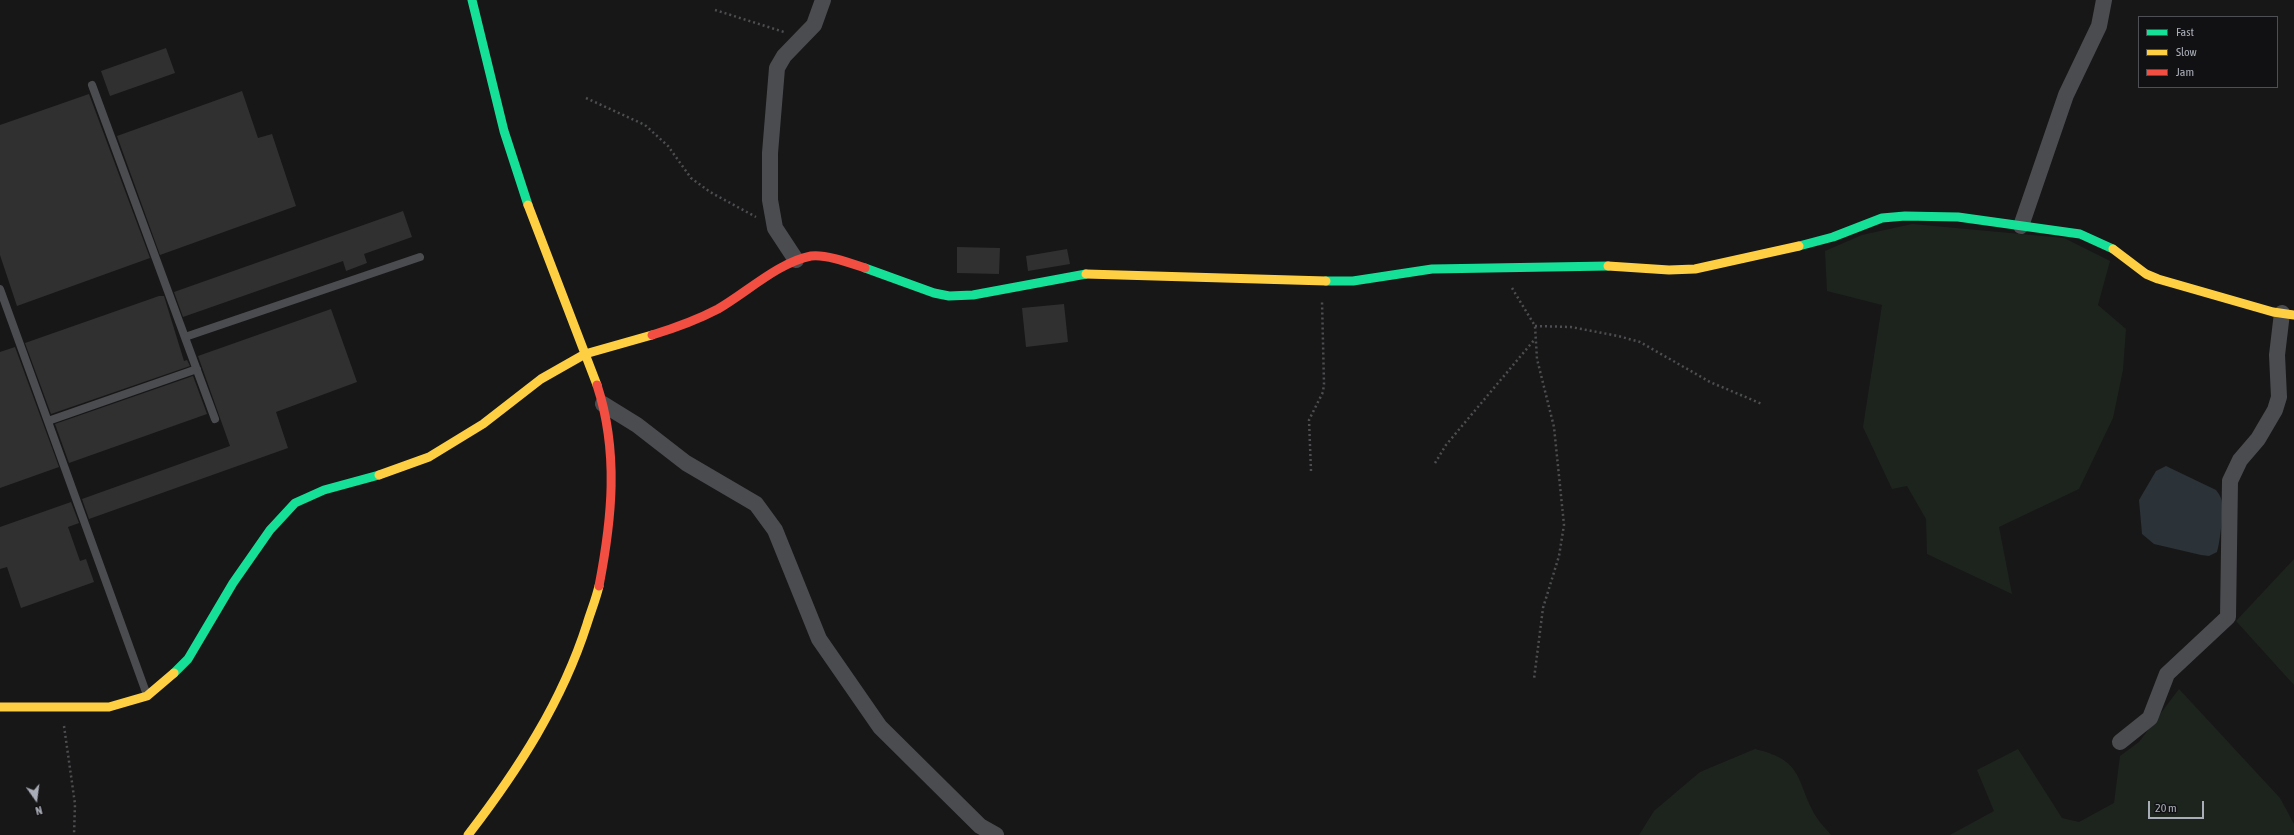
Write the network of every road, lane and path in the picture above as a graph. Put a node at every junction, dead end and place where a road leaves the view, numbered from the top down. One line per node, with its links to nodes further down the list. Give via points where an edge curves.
1 (472, 0): 19 (street, via 512,158)
2 (823, 0): 5 (street, via 814,25)
3 (2104, 0): 8 (street, via 2099,26 2066,95)
4 (716, 10): 5 (path)
5 (802, 37): 9 (street, via 784,56 777,68 770,153 770,200)
6 (92, 85): 17 (lane)
7 (586, 98): 9 (path, via 645,125 668,146 691,178 710,192)
8 (2021, 226): 12 (street, via 1958,217 1905,216 1882,218 1833,237 1775,252 1695,268); 15 (street, via 2080,234 2115,250 2146,274 2158,279)
9 (775, 228): 11 (street)
10 (420, 257): 17 (lane)
11 (796, 260): 13 (street, via 812,256 843,260 949,296 1093,273 1213,279); 19 (street, via 717,309 688,323 630,343)
12 (1499, 268): 13 (street, via 1432,269 1353,281); 16 (path)
13 (1321, 280): 26 (path, via 1324,384 1323,392 1309,420)
14 (0, 290): 24 (lane)
15 (2288, 314): 31 (street, via 2276,355 2279,397 2275,410 2258,439 2240,460 2230,481 2228,617 2167,674 2150,718)
16 (1535, 326): 18 (path); 22 (path, via 1571,327 1640,342 1710,382)
17 (185, 337): 20 (lane)
18 (1536, 339): 25 (path, via 1446,445); 27 (path, via 1537,359 1554,427 1564,525 1559,556 1543,608)
19 (585, 354): 21 (street); 28 (street, via 541,379 483,424 429,457 384,474 324,490 295,504 270,530 233,583 193,652 160,687)
20 (197, 369): 23 (lane); 24 (lane)
21 (602, 404): 33 (street, via 611,455 613,496 609,548 594,605 576,656 546,717 517,767); 34 (street, via 637,425 686,463 756,504 775,530 819,638 880,727 980,826)
22 (1762, 404)
23 (215, 419)
24 (48, 421): 28 (lane)
25 (1435, 463)
26 (1311, 470)
27 (1534, 679)
28 (147, 696): 30 (street, via 109,707)
29 (0, 707): 30 (street)
30 (61, 707): 32 (path, via 74,804)
31 (2120, 742)
32 (74, 835)
33 (468, 835)
34 (996, 835)

